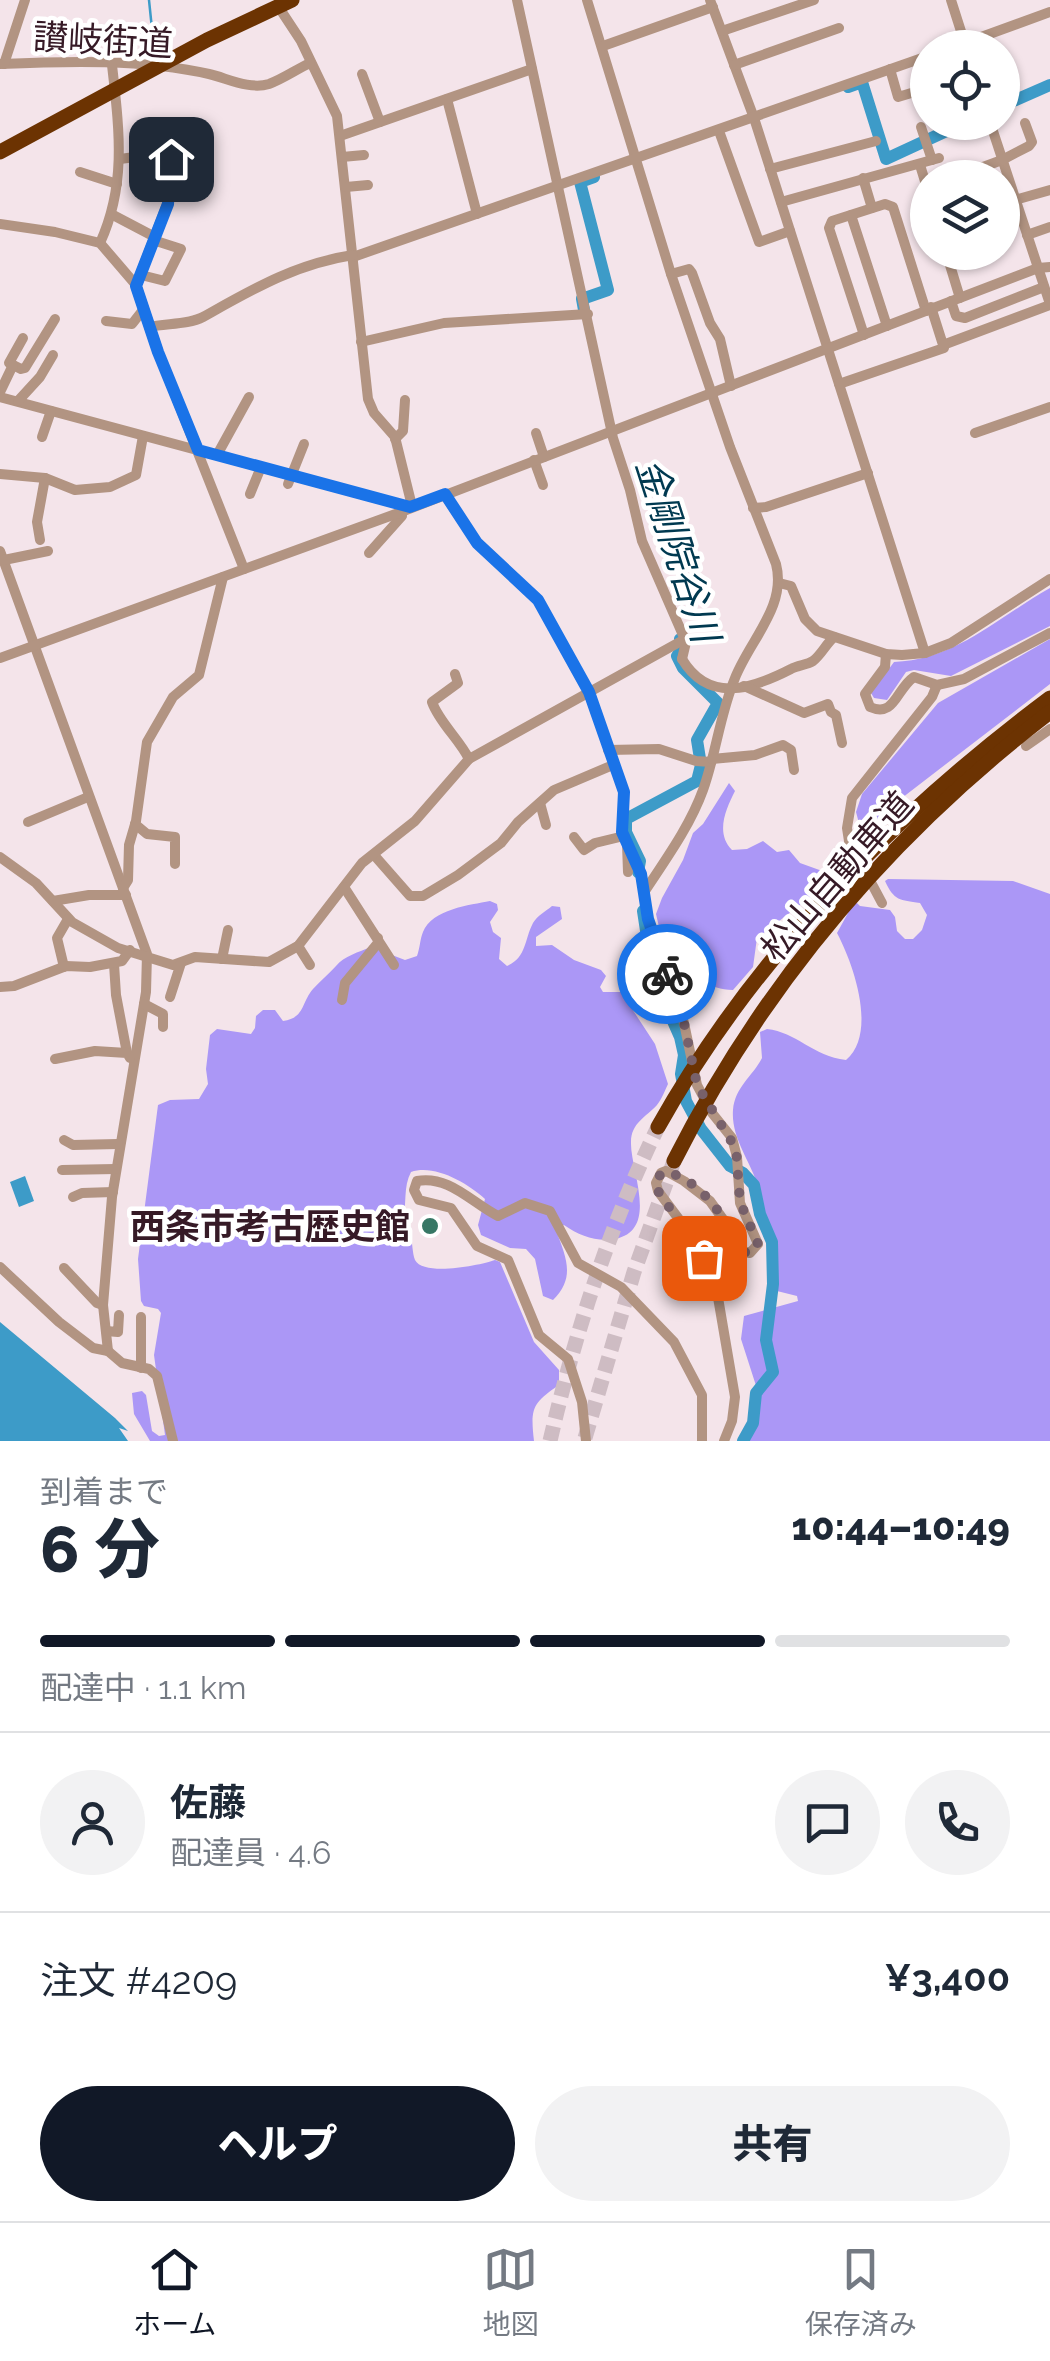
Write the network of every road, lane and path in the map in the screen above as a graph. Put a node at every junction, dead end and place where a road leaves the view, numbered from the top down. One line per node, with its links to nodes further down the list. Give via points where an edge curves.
1 (24, 0): 16 (street)
2 (517, 0): 21 (street)
3 (588, 0): 13 (street)
4 (814, 0): 12 (street)
5 (951, 0): 10 (street)
6 (286, 2): 15 (street); 19 (highway)
7 (712, 4): 12 (street); 13 (street)
8 (1050, 12): 11 (street)
9 (840, 28): 18 (street)
10 (961, 30)
11 (1004, 30)
12 (722, 31): 18 (street)
13 (603, 46): 37 (street)
14 (910, 62): 20 (street)
15 (310, 63): 19 (street, 讃岐街道, via 267,85); 30 (street)
16 (2, 64): 17 (street, 讃岐街道)
17 (112, 65): 19 (street, 讃岐街道); 23 (street)
18 (734, 65): 26 (street)
19 (155, 68): 23 (highway)
20 (890, 69): 24 (street, via 898,97); 26 (street)
21 (532, 70): 25 (street); 45 (street)
22 (362, 74): 27 (street)
23 (115, 89): 33 (highway); 36 (street)
24 (910, 93)
25 (447, 99): 27 (street); 52 (street)
26 (754, 118): 29 (street); 40 (street)
27 (380, 122): 30 (street)
28 (1025, 122): 38 (street, via 1030,146)
29 (719, 131): 37 (street); 58 (street, via 759,242)
30 (340, 136): 35 (street)
31 (996, 140): 38 (street)
32 (876, 141): 40 (street)
33 (0, 152)
34 (364, 155): 35 (street)
35 (342, 156): 46 (street)
36 (120, 159): 43 (street); 60 (street, via 171,159 168,204)
37 (638, 160): 45 (street); 65 (street)
38 (1002, 160)
39 (910, 167): 42 (street)
40 (770, 169): 49 (street)
41 (80, 172): 43 (street)
42 (863, 178): 49 (street); 51 (street)
43 (117, 184): 53 (street)
44 (368, 186): 46 (street)
45 (559, 186): 52 (street); 72 (street)
46 (346, 187): 62 (street)
47 (1050, 190): 48 (street)
48 (1020, 199)
49 (781, 202): 58 (street)
50 (896, 202): 71 (street)
51 (872, 208): 54 (street); 71 (street, via 893,207)
52 (477, 214): 62 (street)
53 (112, 215): 60 (street); 61 (street)
54 (851, 215): 75 (street); 77 (street, via 829,228)
55 (1020, 215): 59 (street)
56 (0, 224): 61 (street)
57 (1050, 227): 59 (street)
58 (790, 231): 81 (street)
59 (1027, 235): 63 (street)
60 (153, 238): 66 (street); 66 (street, via 181,249 166,281)
61 (100, 243): 66 (street)
62 (353, 256): 76 (street, via 298,267 199,319); 79 (street)
63 (1044, 268): 67 (street); 68 (street)
64 (950, 270): 68 (street)
65 (671, 274): 85 (street, via 692,272); 86 (street)
66 (139, 280): 70 (street)
67 (1044, 287): 68 (street, via 965,318 956,316); 69 (street)
68 (956, 300): 71 (street)
69 (1050, 304): 80 (street)
70 (143, 310): 74 (street, via 132,324); 76 (street)
71 (929, 310): 75 (street); 80 (street)
72 (588, 314): 79 (street, via 444,324); 93 (street)
73 (55, 319): 83 (street, via 25,368)
74 (106, 321)
75 (887, 326): 77 (street)
76 (149, 327): 100 (street)
77 (864, 335): 81 (street)
78 (23, 338): 83 (street)
79 (361, 342): 98 (street, via 368,399)
80 (943, 345): 84 (street)
81 (828, 348): 84 (street); 85 (street)
82 (53, 354): 89 (street)
83 (13, 365): 87 (street)
84 (839, 384): 104 (street)
85 (731, 386): 86 (street)
86 (714, 392): 93 (street); 112 (street)
87 (0, 394): 89 (street)
88 (404, 400): 98 (street, via 403,431)
89 (18, 401): 92 (street)
90 (250, 402): 101 (street)
91 (1050, 408): 94 (street)
92 (52, 410): 96 (street); 97 (street)
93 (612, 430): 102 (street); 123 (street, via 642,541)
94 (976, 432)
95 (536, 433): 102 (street)
96 (143, 436): 100 (street); 106 (street, via 132,479 75,490)
97 (42, 437)
98 (396, 439): 111 (street)
99 (304, 444): 107 (street)
100 (198, 450): 101 (street); 117 (street)
101 (220, 456): 103 (street)
102 (539, 458): 108 (street); 110 (street)
103 (261, 467): 107 (street); 109 (street)
104 (868, 473): 112 (street); 125 (street)
105 (0, 474): 106 (street)
106 (45, 478): 113 (street)
107 (290, 479): 111 (street)
108 (543, 485)
109 (250, 494)
110 (445, 494): 111 (street); 132 (street, via 477,543 538,600)
111 (408, 508): 115 (street); 117 (street)
112 (754, 508): 120 (street)
113 (40, 540)
114 (48, 551): 116 (street)
115 (370, 553)
116 (2, 556): 124 (street)
117 (244, 569): 118 (street)
118 (223, 577): 124 (street); 147 (street, via 199,676 172,697 147,742)
119 (1050, 579): 125 (street)
120 (779, 583): 122 (street, via 794,590 808,624); 131 (street)
121 (1050, 633): 130 (street, via 964,679)
122 (834, 638): 126 (street); 131 (street, via 810,663)
123 (683, 641): 128 (street); 128 (street, via 687,647)
124 (34, 646): 127 (street); 144 (street)
125 (924, 653): 126 (street)
126 (886, 654): 130 (street, via 865,694 870,707 889,708 914,677)
127 (0, 658)
128 (673, 658): 131 (street, via 711,688); 132 (street)
129 (455, 674): 140 (street, via 458,683 432,707)
130 (937, 684): 161 (street, via 852,798 850,841)
131 (737, 687): 136 (street, via 804,713 828,704); 141 (street)
132 (589, 692): 139 (street); 140 (street)
133 (1050, 698): 152 (highway, 松山自動車道, via 952,776)
134 (1050, 712): 152 (highway, 松山自動車道)
135 (1050, 729): 138 (street)
136 (842, 743)
137 (450, 746): 140 (street)
138 (1026, 746)
139 (608, 750): 141 (street, via 659,748); 142 (street)
140 (466, 753): 151 (street, via 416,821)
141 (712, 761): 143 (street, via 784,745); 155 (street, via 698,804)
142 (613, 765): 145 (street); 150 (street, via 624,792)
143 (794, 770)
144 (88, 797): 146 (street); 159 (street)
145 (540, 803): 148 (street); 151 (street, via 501,842 420,897 410,896)
146 (28, 822)
147 (135, 824): 154 (street, via 148,834 175,837); 159 (street)
148 (546, 825)
149 (574, 836): 150 (street, via 584,850)
150 (617, 837): 156 (street)
151 (374, 855): 157 (street)
152 (878, 855): 181 (highway, 松山自動車道, via 821,904 758,979); 184 (highway, 松山自動車道, via 755,1021)
153 (0, 857): 160 (street)
154 (175, 864)
155 (660, 868): 156 (street); 158 (street)
156 (634, 871): 158 (street)
157 (344, 887): 164 (street); 165 (street)
158 (645, 891): 202 (street, via 697,1085 732,1138 740,1202 758,1244 750,1253 738,1251 718,1210 684,1180 661,1173 658,1191 714,1280 734,1388)
159 (124, 892): 160 (street); 167 (street)
160 (53, 901): 162 (street)
161 (882, 903)
162 (68, 919): 166 (street); 173 (street, via 57,938)
163 (228, 930): 168 (street)
164 (378, 938): 172 (street); 176 (street, via 345,983)
165 (298, 946): 168 (street, via 270,962); 171 (street)
166 (130, 950): 167 (street); 170 (street)
167 (146, 954): 169 (street); 177 (street)
168 (222, 959): 169 (street)
169 (181, 962): 175 (street)
170 (114, 964): 173 (street); 179 (street)
171 (310, 965)
172 (394, 965)
173 (64, 967): 174 (street)
174 (0, 987)
175 (170, 997)
176 (342, 1000)
177 (144, 1004): 178 (street, via 163,1014); 179 (street)
178 (163, 1027)
179 (130, 1058): 180 (street, via 96,1051); 183 (street)
180 (55, 1059)
181 (660, 1123)
182 (64, 1140): 183 (street)
183 (118, 1144): 185 (street)
184 (677, 1156)
185 (115, 1169): 186 (street); 187 (street)
186 (62, 1170)
187 (112, 1192): 188 (street); 191 (street)
188 (73, 1197)
189 (0, 1267): 197 (street, via 72,1332)
190 (69, 1269): 193 (street)
191 (104, 1285): 192 (street); 193 (street)
192 (118, 1287)
193 (102, 1305): 196 (street)
194 (119, 1315): 196 (street, via 118,1332)
195 (140, 1317): 198 (street)
196 (106, 1332): 197 (street)
197 (108, 1352): 198 (street)
198 (141, 1368): 199 (street, via 160,1381)
199 (172, 1441)
200 (586, 1441): 201 (street, via 568,1359 539,1335 508,1260 478,1246 451,1208 419,1200 417,1181 465,1193 498,1216 532,1203 550,1211 578,1263 621,1287 674,1342 702,1395)
201 (702, 1441)
202 (724, 1441)

